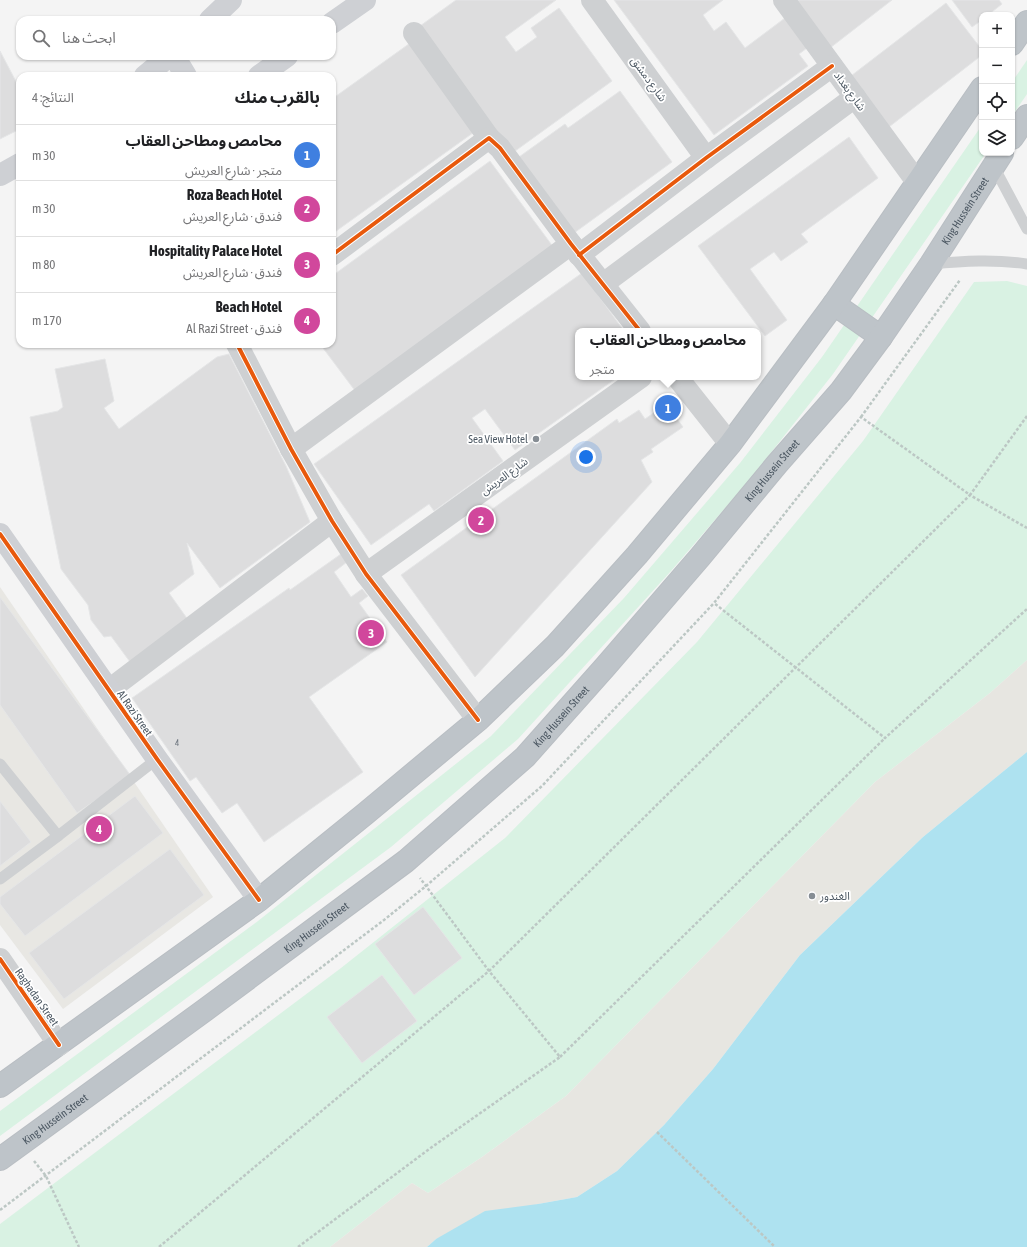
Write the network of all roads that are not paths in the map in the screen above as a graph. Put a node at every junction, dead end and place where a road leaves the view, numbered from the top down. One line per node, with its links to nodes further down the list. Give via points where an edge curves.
1 (231, 0): 5 (street)
2 (365, 0): 6 (street)
3 (592, 0): 22 (street, شارع دمشق)
4 (784, 0): 13 (street, شارع بغداد)
5 (214, 16)
6 (336, 20)
7 (1027, 22): 9 (highway)
8 (414, 33): 21 (street)
9 (1015, 40)
10 (164, 60): 14 (street)
11 (176, 60): 15 (street)
12 (282, 60): 16 (street)
13 (832, 66): 18 (street, شارع بغداد); 22 (street)
14 (150, 72)
15 (184, 72)
16 (265, 72)
17 (979, 92): 26 (highway)
18 (855, 97): 26 (street, شارع بغداد); 32 (street)
19 (1027, 116): 20 (highway)
20 (1015, 134)
21 (488, 138): 28 (street, via 500,148); 29 (street)
22 (706, 158): 28 (street)
23 (998, 159): 27 (lane); 30 (highway, King Hussein Street)
24 (16, 166): 25 (street)
25 (0, 175)
26 (916, 182): 33 (highway)
27 (1027, 229)
28 (575, 249): 32 (street); 40 (street)
29 (336, 253)
30 (931, 264): 31 (lane, via 975,260); 35 (highway, King Hussein Street)
31 (1027, 264)
32 (603, 284): 34 (street)
33 (834, 304): 35 (highway); 39 (highway)
34 (638, 328)
35 (881, 337): 54 (highway, King Hussein Street, via 841,391 530,751 406,860)
36 (239, 348): 40 (street)
37 (637, 380): 43 (street, شارع العريش)
38 (679, 380): 39 (street)
39 (730, 444): 45 (highway, via 638,555 555,646)
40 (291, 449): 41 (street)
41 (332, 521): 43 (street); 44 (street)
42 (0, 534): 44 (street, Al Razi Street)
43 (366, 574): 45 (street)
44 (108, 690): 46 (street, Al Razi Street)
45 (478, 720): 50 (highway)
46 (157, 759): 48 (lane); 50 (street, Al Razi Street)
47 (0, 764): 48 (lane)
48 (58, 836): 49 (lane)
49 (0, 879)
50 (259, 900): 52 (highway)
51 (0, 959): 52 (street, Raghadan Street)
52 (59, 1045): 53 (highway)
53 (0, 1086)
54 (0, 1159)

